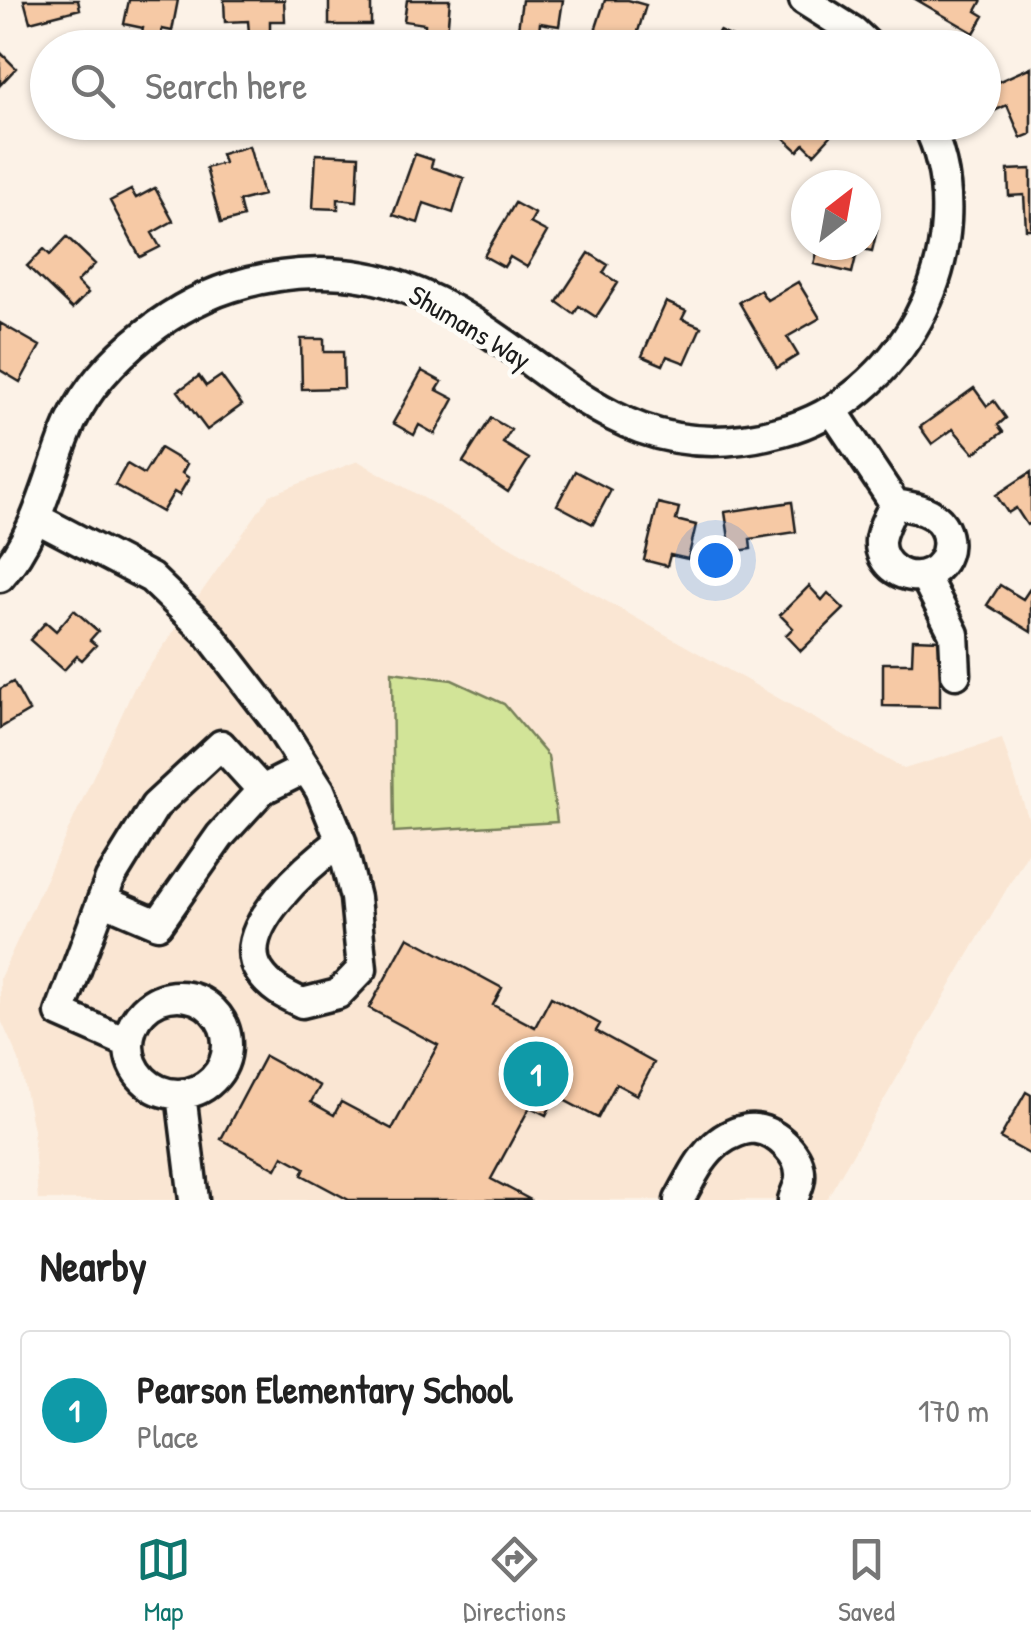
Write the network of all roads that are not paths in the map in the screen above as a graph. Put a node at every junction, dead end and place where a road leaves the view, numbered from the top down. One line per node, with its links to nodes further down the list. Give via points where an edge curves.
1 (815, 2): 2 (street)
2 (849, 30)
3 (931, 140): 4 (street, Shumans Way, via 946,198 935,282 894,355)
4 (833, 411): 5 (street); 6 (street, Shumans Way, via 754,439 668,438 624,424 461,315 399,285 315,273 270,277 194,302 135,341 68,428)
5 (895, 504): 7 (street, via 880,537 884,558 898,573); 7 (street, via 933,515 947,534 945,557)
6 (36, 518): 8 (street, Shumans Way); 10 (street, via 151,578 208,633)
7 (924, 575): 9 (street, via 954,634)
8 (0, 577)
9 (956, 674)
10 (306, 768): 11 (street); 12 (street)
11 (262, 790): 13 (street, via 158,924); 13 (street, via 221,745 156,806)
12 (340, 841): 12 (street, via 355,898 362,970 338,994 302,1003 276,990 257,968 254,943 270,908)
13 (102, 900): 14 (street, via 60,1013)
14 (128, 1043): 15 (street, via 138,1077); 15 (street, via 138,1013 151,1002 182,995 211,1008 226,1036 221,1069)
15 (181, 1094): 16 (street)
16 (194, 1200)
17 (679, 1200): 18 (street, via 721,1140 757,1129 797,1158)
18 (793, 1200)

